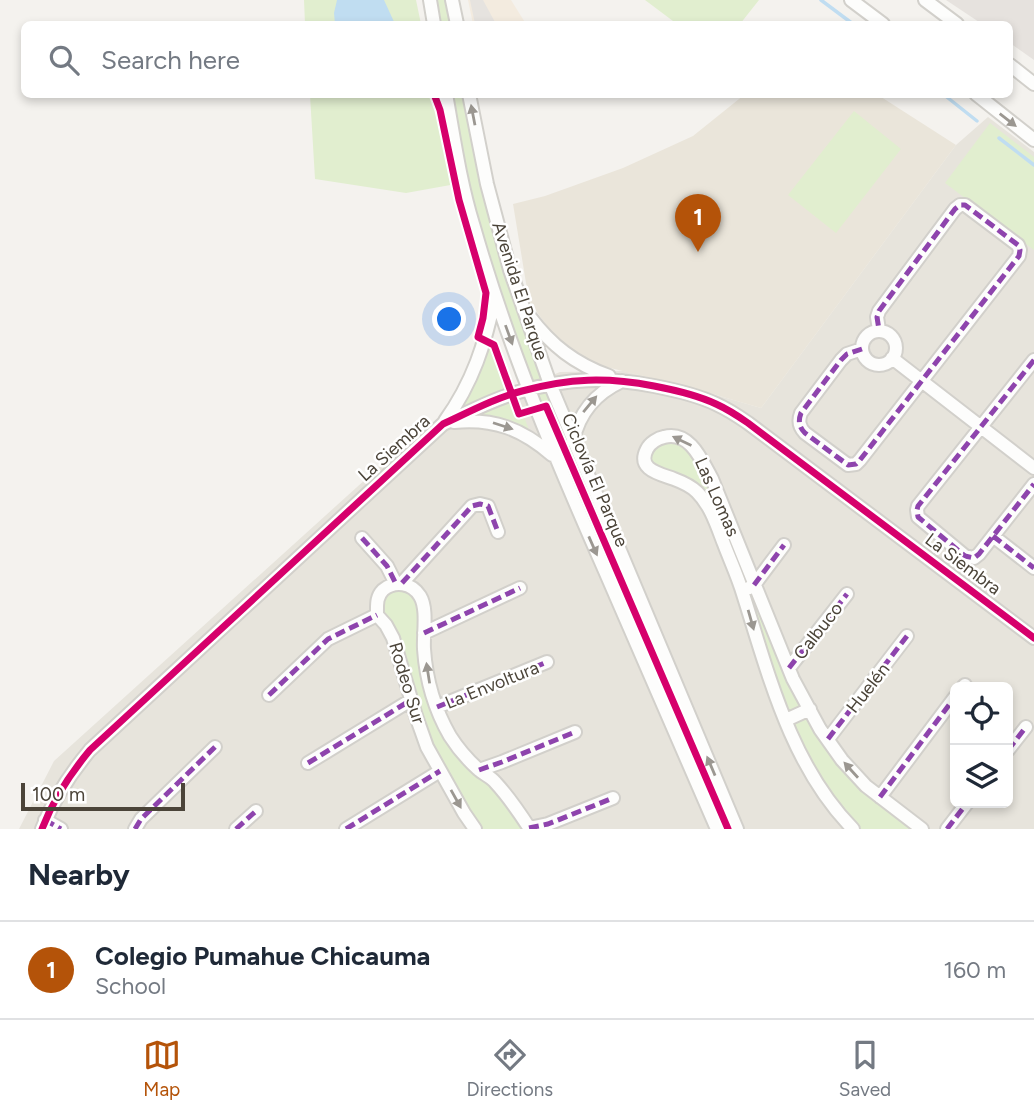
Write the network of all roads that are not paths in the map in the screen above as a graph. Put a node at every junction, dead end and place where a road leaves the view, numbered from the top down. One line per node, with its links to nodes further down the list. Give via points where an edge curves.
1 (430, 0): 6 (street)
2 (452, 0): 7 (street)
3 (871, 0): 5 (street)
4 (925, 0): 9 (street)
5 (852, 1): 8 (street)
6 (434, 21)
7 (456, 21)
8 (879, 21)
9 (953, 21)
10 (1013, 67): 11 (street)
11 (1034, 83)
12 (447, 98): 17 (street, Avenida El Parque)
13 (470, 98): 16 (street, Avenida El Parque, one-way to 13)
14 (981, 98): 15 (street, one-way to 15)
15 (1034, 140)
16 (480, 154): 17 (street, via 469,162); 18 (street, Avenida El Parque)
17 (457, 155): 19 (street, Avenida El Parque)
18 (497, 219): 19 (street, via 484,225); 21 (street, Avenida El Parque)
19 (472, 223): 20 (street, Avenida El Parque)
20 (496, 296): 29 (street, Avenida El Parque, one-way to 29); 30 (street, via 480,359)
21 (522, 307): 26 (street, via 567,356); 28 (street, Avenida El Parque)
22 (879, 330): 23 (street, via 864,338); 24 (street, via 893,338 896,349); 27 (street, via 879,311 960,205 1018,245 1019,256)
23 (862, 349): 24 (street, via 871,363 882,365); 27 (street, via 841,360 800,416 805,433 844,463 858,462)
24 (892, 358): 27 (street)
25 (1034, 360): 31 (street)
26 (622, 380): 28 (street, La Siembra); 32 (street, one-way to 26, via 590,403); 48 (street, La Siembra, via 715,403 748,423)
27 (922, 381): 31 (street)
28 (550, 384): 29 (street, La Siembra); 32 (street, Avenida El Parque)
29 (528, 389): 30 (street, La Siembra); 33 (street, Avenida El Parque)
30 (443, 424): 33 (street, one-way to 33, via 499,424 528,436); 71 (street, La Siembra, via 90,750 73,771)
31 (981, 427): 34 (street); 37 (street, via 916,514 968,557 979,554)
32 (573, 440): 80 (street, Avenida El Parque, one-way to 32)
33 (555, 457): 79 (street, Avenida El Parque, one-way to 79)
34 (1034, 468)
35 (1034, 484): 37 (street)
36 (498, 532): 41 (street, via 488,506 472,506)
37 (993, 536): 40 (street)
38 (362, 538): 41 (street, Rodeo Sur)
39 (784, 545): 43 (street)
40 (1034, 568)
41 (399, 583): 45 (street, via 377,598); 46 (street, Rodeo Sur, via 421,597)
42 (520, 588): 46 (street)
43 (749, 588): 43 (street, Las Lomas, one-way to 43, via 712,478 695,449 675,436 657,439 647,449 648,466 658,475 692,488 705,502); 50 (street, Las Lomas); 56 (street, Las Lomas, one-way to 56, via 761,653)
44 (847, 594): 50 (street, Calbuco)
45 (377, 615): 51 (street, via 328,639); 52 (street, Rodeo Sur, via 393,638)
46 (424, 633): 54 (street, Rodeo Sur, one-way to 46)
47 (907, 636): 60 (street, Huelén)
48 (1034, 636)
49 (547, 662): 54 (street, La Envoltura)
50 (789, 668): 55 (street, Las Lomas)
51 (269, 695)
52 (411, 700): 63 (street, Rodeo Sur); 64 (street)
53 (950, 704): 67 (street)
54 (437, 707): 59 (street, Rodeo Sur)
55 (810, 709): 56 (street); 60 (street, Las Lomas)
56 (786, 719): 81 (street, Las Lomas, via 819,787)
57 (1026, 727): 61 (street)
58 (575, 732): 65 (street)
59 (450, 737): 63 (street); 65 (street, Rodeo Sur)
60 (828, 739): 67 (street, Las Lomas, one-way to 60, via 842,760)
61 (1012, 745)
62 (215, 747): 74 (street)
63 (427, 747): 66 (street, Rodeo Sur)
64 (308, 763)
65 (479, 770): 78 (street, Rodeo Sur, via 512,802)
66 (440, 771): 76 (street); 77 (street, Rodeo Sur, one-way to 77)
67 (880, 797): 72 (street, Las Lomas)
68 (613, 798): 78 (street)
69 (963, 808): 82 (street)
70 (256, 811): 75 (street)
71 (44, 825): 73 (street)
72 (918, 828)
73 (61, 829)
74 (135, 829)
75 (236, 829)
76 (346, 829)
77 (475, 829)
78 (529, 829)
79 (717, 829)
80 (737, 829)
81 (853, 829)
82 (947, 829)

